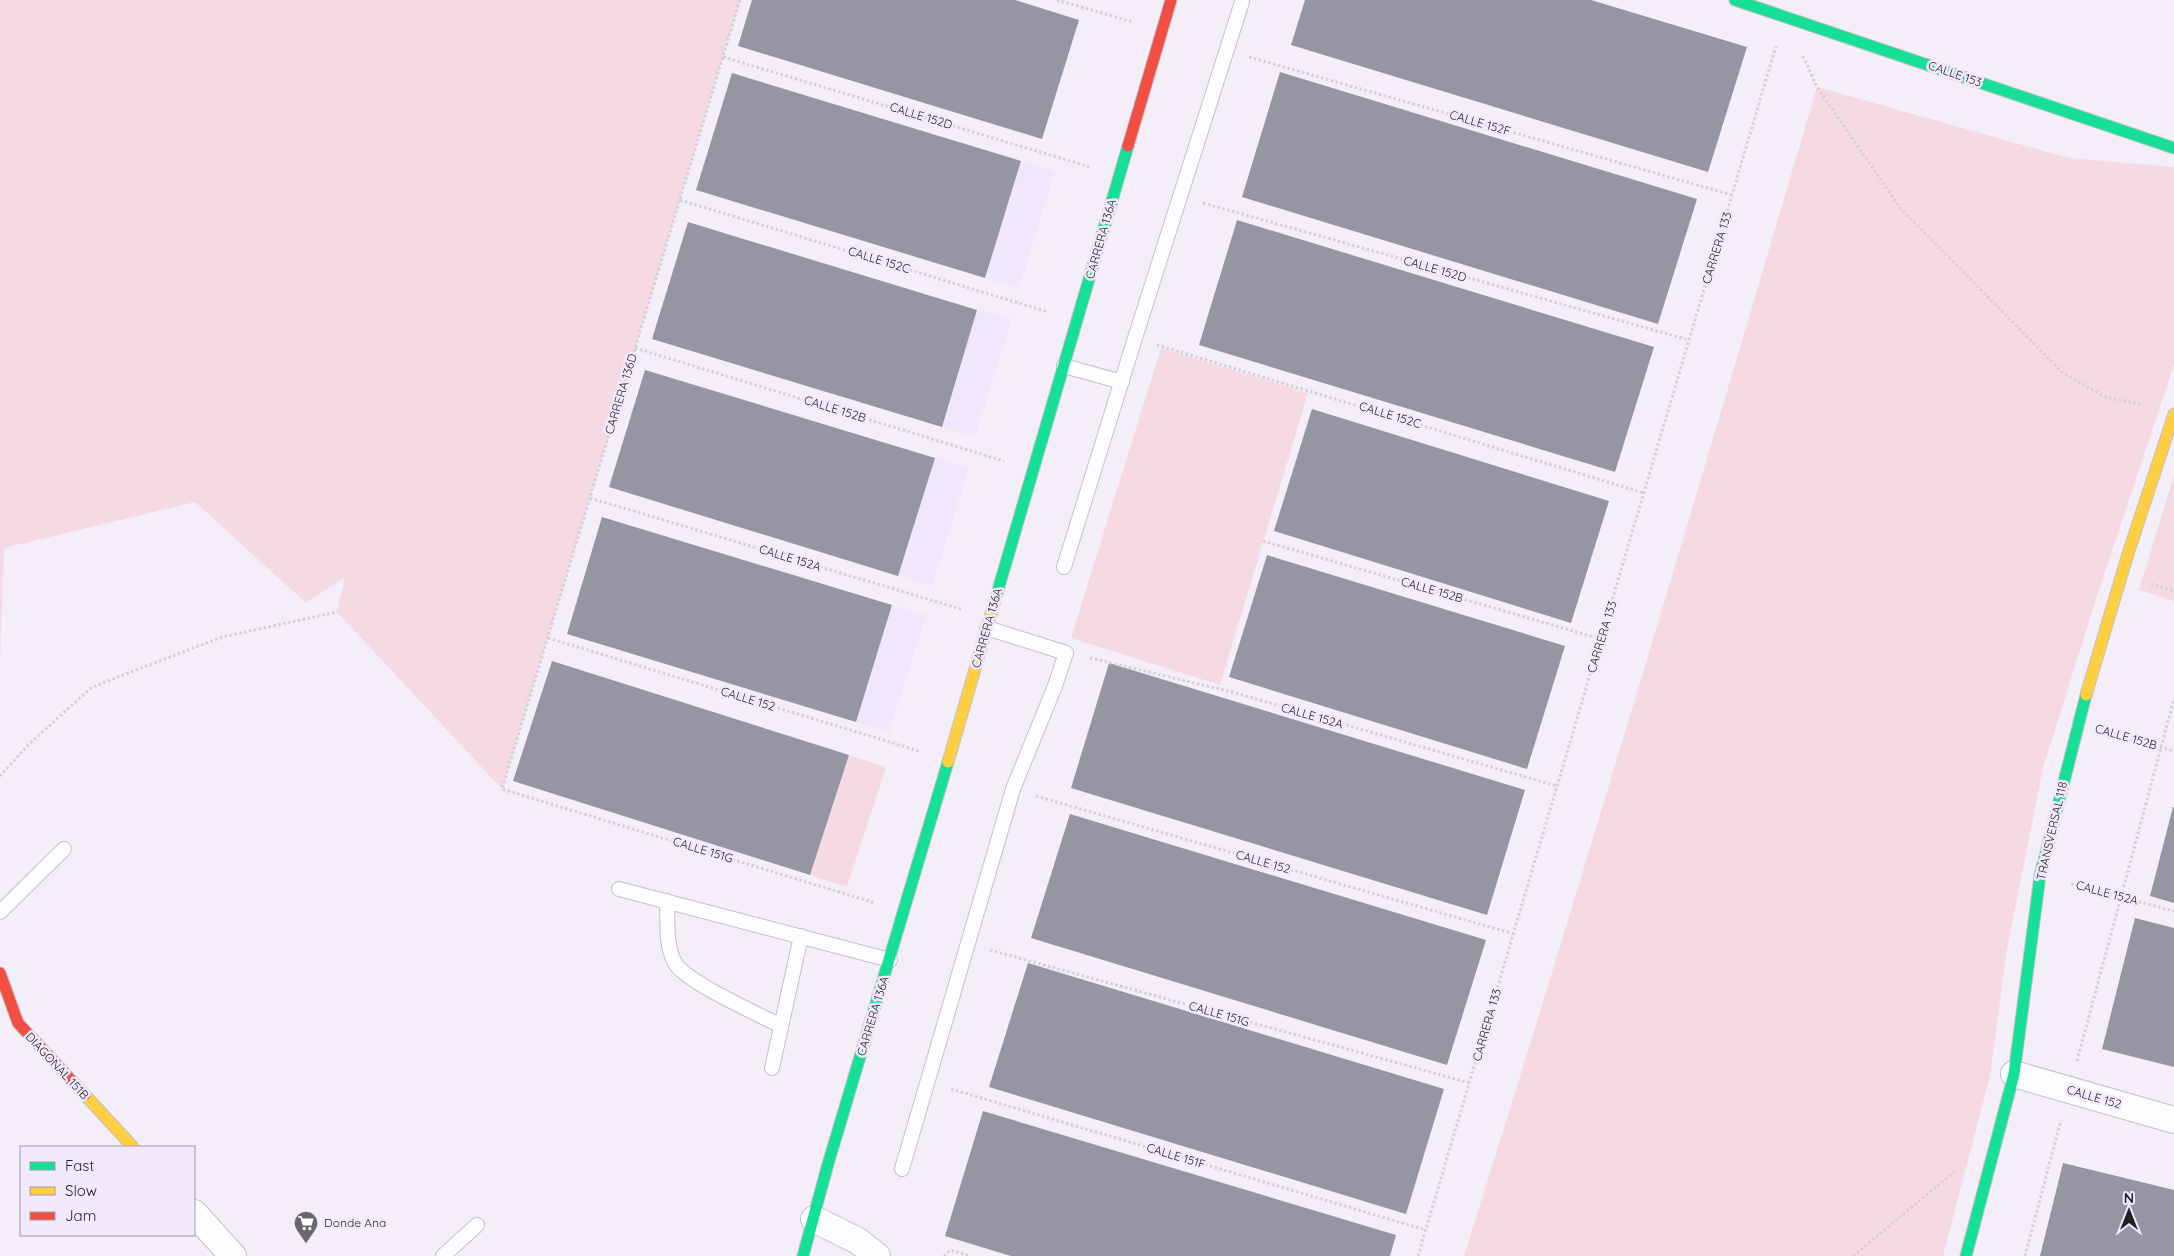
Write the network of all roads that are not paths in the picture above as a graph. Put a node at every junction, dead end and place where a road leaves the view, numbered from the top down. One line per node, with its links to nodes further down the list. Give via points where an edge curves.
1 (1171, 0): 5 (street, CARRERA 136A)
2 (1735, 0): 4 (street, CALLE 153)
3 (1242, 2): 6 (lane)
4 (2174, 148)
5 (1064, 366): 6 (lane); 9 (street, CARRERA 136A)
6 (1122, 382): 8 (lane)
7 (2174, 414): 19 (street, TRANSVERSAL 118, via 2077,724 2040,876)
8 (1064, 567)
9 (989, 623): 15 (street, CARRERA 136A); 22 (lane, via 1066,653 1013,789)
10 (64, 849): 13 (lane)
11 (619, 889): 12 (lane)
12 (667, 901): 14 (lane); 17 (lane, via 669,946 675,963 690,978)
13 (0, 912)
14 (801, 936): 15 (lane); 17 (lane)
15 (890, 960): 24 (street, CARRERA 136A)
16 (0, 973): 21 (street, DIAGONAL 151B, via 18,1023)
17 (781, 1026): 18 (lane)
18 (772, 1068)
19 (2014, 1074): 20 (street, CALLE 152); 30 (street, TRANSVERSAL 118)
20 (2174, 1120)
21 (132, 1146)
22 (902, 1169)
23 (195, 1214): 26 (street)
24 (814, 1219): 28 (street, CARRERA 136A); 29 (street, via 858,1241)
25 (477, 1225): 27 (lane)
26 (234, 1256)
27 (442, 1256)
28 (803, 1256)
29 (877, 1256)
30 (1966, 1256)

